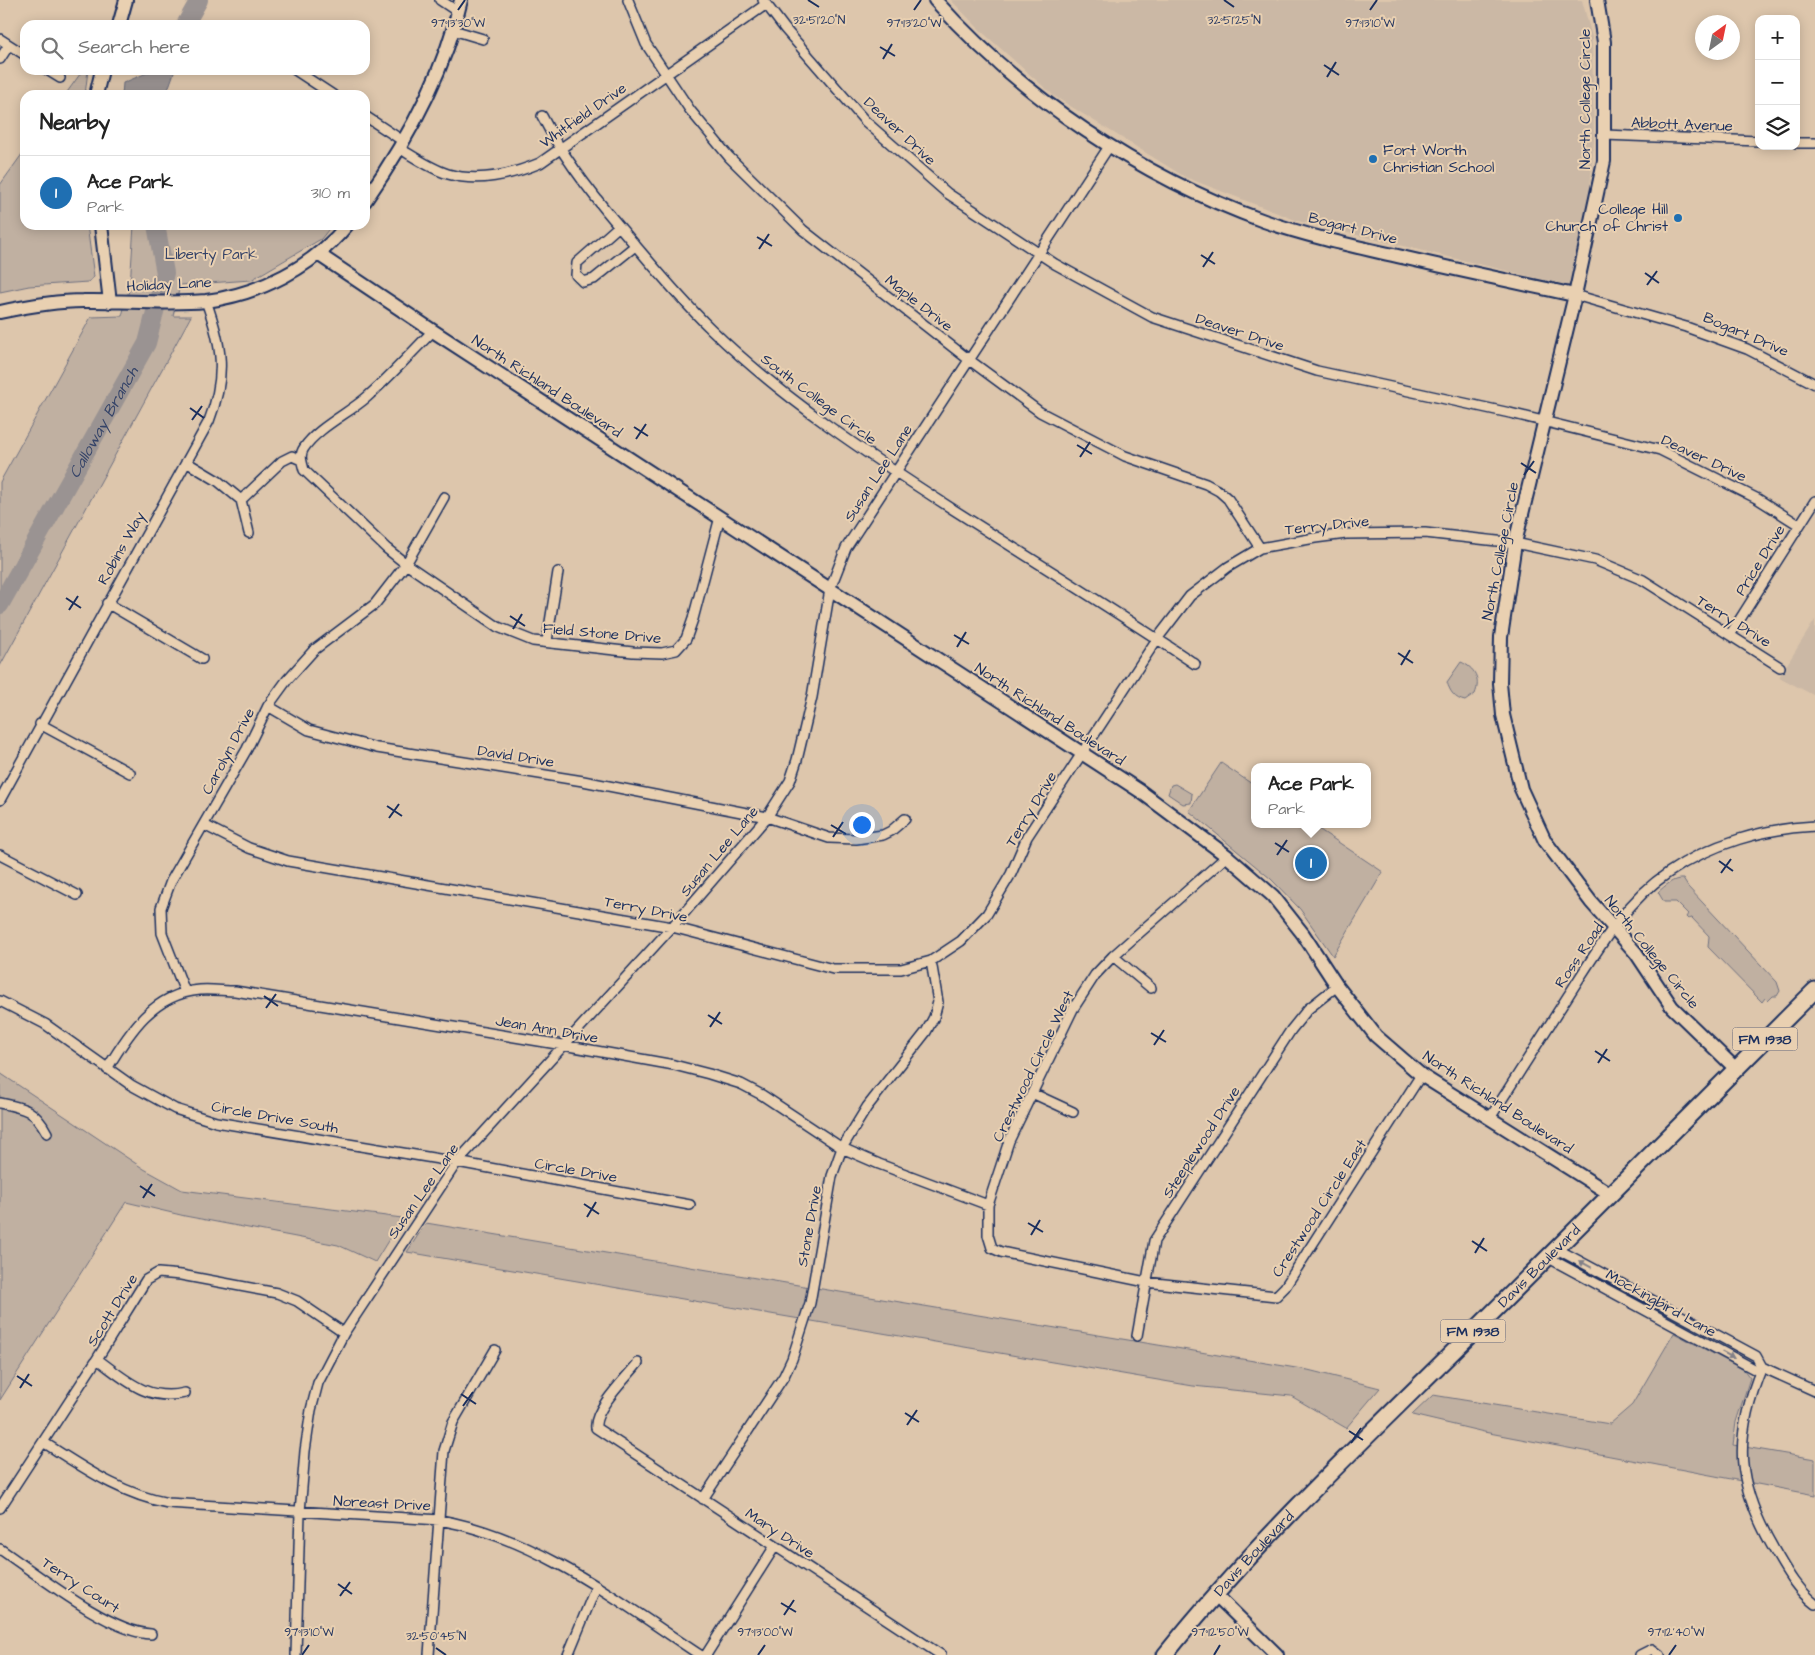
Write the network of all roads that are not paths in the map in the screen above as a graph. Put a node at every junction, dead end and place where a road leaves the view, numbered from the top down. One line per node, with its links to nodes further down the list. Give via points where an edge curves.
1 (126, 0): 8 (street)
2 (440, 0): 7 (street)
3 (628, 0): 15 (street, Maple Drive, via 646,44)
4 (935, 0): 29 (street, Bogart Drive, via 962,30 1031,91)
5 (1597, 0): 24 (street, North College Circle, via 1604,42)
6 (764, 2): 15 (street, Whitfield Drive); 37 (street, Deaver Drive, via 865,121 947,193)
7 (460, 6): 9 (street)
8 (120, 20)
9 (453, 30): 11 (street); 28 (street, via 441,64)
10 (0, 39): 12 (street)
11 (484, 39)
12 (9, 45): 13 (street); 14 (street)
13 (20, 52)
14 (0, 59)
15 (666, 74): 30 (street, Whitfield Drive); 43 (street, Maple Drive, via 690,110 729,157 772,201 803,230)
16 (55, 75): 19 (street)
17 (101, 75): 20 (street)
18 (302, 75): 21 (street)
19 (60, 78)
20 (97, 90)
21 (325, 90)
22 (542, 116): 30 (street, South College Circle)
23 (370, 120): 28 (street, Whitfield Drive)
24 (1604, 135): 25 (street, Abbott Avenue); 38 (street, North College Circle, via 1604,161 1598,197)
25 (1755, 141)
26 (1800, 143): 27 (street)
27 (1815, 143)
28 (401, 145): 30 (street, Whitfield Drive, via 447,174 494,177 540,163); 31 (street)
29 (1110, 145): 37 (street, Susan Lee Lane); 38 (street, Bogart Drive, via 1180,185 1263,221 1327,240)
30 (559, 149): 32 (street, South College Circle, via 593,197)
31 (370, 193)
32 (619, 226): 35 (street, South College Circle); 35 (street, via 577,263 576,275 583,282 594,279)
33 (102, 230): 40 (street)
34 (342, 230): 36 (street, Holiday Lane)
35 (635, 246): 48 (street, South College Circle, via 711,330 808,410)
36 (318, 254): 39 (street, Holiday Lane, via 269,284); 42 (street, North Richland Boulevard)
37 (1039, 254): 43 (street, Susan Lee Lane); 45 (street, Deaver Drive, via 1152,317 1180,327 1317,371)
38 (1575, 295): 44 (street, Bogart Drive, via 1686,327 1748,349); 45 (street, North College Circle)
39 (206, 300): 40 (street, Holiday Lane); 47 (street, Robins Way, via 220,344 220,380 209,421)
40 (110, 302): 41 (street, Holiday Lane, via 36,304)
41 (0, 312)
42 (433, 331): 46 (street, via 367,397 313,437 300,454); 52 (street, North Richland Boulevard)
43 (968, 359): 48 (street, Susan Lee Lane); 56 (street, Maple Drive, via 1040,412 1125,456 1219,491 1228,499)
44 (1815, 384)
45 (1545, 422): 53 (street, Deaver Drive, via 1660,450 1758,499); 55 (street, North College Circle)
46 (301, 460): 50 (street, via 292,456 282,461); 57 (street, Field Stone Drive, via 304,470)
47 (186, 462): 50 (street, via 218,481); 60 (street, Robins Way)
48 (896, 472): 59 (street, Susan Lee Lane, via 846,548); 62 (street, South College Circle)
49 (444, 497): 57 (street, Carolyn Drive)
50 (241, 500): 54 (street)
51 (1815, 501): 53 (street, Price Drive)
52 (720, 517): 59 (street, North Richland Boulevard); 63 (street, Field Stone Drive, via 693,619 686,639 676,650 662,654 633,652)
53 (1799, 524): 61 (street, Price Drive)
54 (249, 533)
55 (1515, 543): 56 (street, Terry Drive, via 1426,533 1330,536); 61 (street, Terry Drive, via 1607,564 1643,580); 80 (street, North College Circle, via 1501,637 1500,683 1509,744 1521,788 1545,841)
56 (1260, 548): 62 (street, Terry Drive, via 1190,596)
57 (406, 564): 63 (street, Field Stone Drive, via 498,627 533,641); 67 (street, Carolyn Drive, via 375,604 314,650)
58 (558, 572): 63 (street)
59 (830, 589): 69 (street, North Richland Boulevard); 72 (street, Susan Lee Lane, via 798,760 790,781)
60 (107, 603): 64 (street); 68 (street, Robins Way)
61 (1730, 635): 66 (street, Terry Drive)
62 (1158, 639): 65 (street, South College Circle); 69 (street, Terry Drive)
63 (547, 641)
64 (202, 659)
65 (1195, 664)
66 (1780, 667)
67 (268, 706): 72 (street, David Drive, via 309,730 377,748 583,781); 74 (street, Carolyn Drive)
68 (40, 724): 70 (street); 71 (street, Robins Way)
69 (1081, 754): 77 (street, North Richland Boulevard, via 1140,791); 82 (street, Terry Drive, via 1027,837 1011,874 987,914 961,940)
70 (130, 773)
71 (0, 800)
72 (767, 817): 73 (street, David Drive, via 829,838 856,839 883,835); 79 (street, Susan Lee Lane)
73 (905, 819)
74 (204, 825): 79 (street, Terry Drive, via 249,848 288,861); 86 (street, Carolyn Drive, via 171,881 161,908 162,933)
75 (1815, 826): 80 (street, Ross Road, via 1736,840 1693,858 1667,873)
76 (0, 855): 78 (street)
77 (1227, 856): 81 (street, Crestwood Circle West); 83 (street, North Richland Boulevard, via 1273,896 1303,934)
78 (77, 895)
79 (672, 927): 82 (street, Terry Drive, via 833,969 901,969); 88 (street, Susan Lee Lane)
80 (1613, 929): 90 (street, North College Circle, via 1636,953 1672,1006); 95 (street, Ross Road)
81 (1113, 956): 84 (street); 92 (street, Crestwood Circle West, via 1094,975 1073,1009)
82 (931, 961): 97 (street, Stone Drive, via 938,1002 934,1017 926,1032 871,1101)
83 (1336, 986): 91 (street, North Richland Boulevard, via 1376,1036); 103 (street, Steeplewood Drive, via 1308,1009 1291,1030 1187,1188 1154,1241)
84 (1151, 988)
85 (1815, 990): 90 (main road, Davis Boulevard / FM 1938)
86 (186, 992): 88 (street, Jean Ann Drive, via 235,991); 89 (street, Jean Ann Drive, via 171,997 135,1025)
87 (0, 1000): 89 (street, Circle Drive South, via 45,1024)
88 (562, 1045): 97 (street, Jean Ann Drive, via 674,1065 741,1084 762,1094); 98 (street, Susan Lee Lane)
89 (107, 1069): 98 (street, Circle Drive South, via 175,1109 216,1122)
90 (1736, 1069): 99 (main road, Davis Boulevard / FM 1938)
91 (1421, 1075): 95 (street, North Richland Boulevard); 103 (street, Crestwood Circle East, via 1285,1287 1276,1296)
92 (1032, 1093): 94 (street); 101 (street, Crestwood Circle West, via 1009,1141)
93 (0, 1103): 96 (street, via 22,1107 38,1117)
94 (1073, 1112)
95 (1490, 1118): 99 (street, North Richland Boulevard)
96 (47, 1133)
97 (842, 1148): 101 (street, Jean Ann Drive); 113 (street, Stone Drive, via 826,1199 810,1303 792,1359)
98 (457, 1162): 100 (street, Circle Drive); 104 (street, Susan Lee Lane)
99 (1610, 1194): 102 (main road, Davis Boulevard / FM 1938)
100 (690, 1204)
101 (988, 1205): 103 (street, Crestwood Circle West, via 988,1235 992,1248)
102 (1551, 1252): 109 (street, Mockingbird Lane, one-way to 102, via 1756,1356); 109 (street, Mockingbird Lane, one-way to 109, via 1756,1370); 120 (main road, Davis Boulevard / FM 1938)
103 (1146, 1282): 105 (street, Steeplewood Drive)
104 (344, 1333): 107 (street, Scott Drive, via 298,1301 277,1293 158,1273 146,1280); 115 (street, Susan Lee Lane, via 318,1383 310,1410)
105 (1138, 1336)
106 (495, 1350): 116 (street, via 447,1437)
107 (97, 1359): 111 (street, via 130,1383 157,1396); 112 (street, Scott Drive)
108 (638, 1363): 113 (street, Mary Drive, via 600,1411 595,1421 596,1428)
109 (1762, 1367): 110 (street, Mockingbird Lane); 121 (street, via 1748,1400 1742,1451 1745,1485 1749,1501 1772,1547 1791,1578)
110 (1815, 1391)
111 (185, 1393)
112 (43, 1442): 114 (street, Scott Drive); 115 (street, Noreast Drive, via 110,1484 145,1499)
113 (704, 1499): 117 (street, Mary Drive)
114 (0, 1508)
115 (300, 1512): 116 (street, Noreast Drive); 123 (street, Susan Lee Lane)
116 (440, 1520): 119 (street, Noreast Drive, via 506,1538 561,1565); 124 (street)
117 (775, 1546): 127 (street); 128 (street, Mary Drive)
118 (0, 1549): 122 (street, Terry Court, via 111,1623)
119 (596, 1587): 125 (street); 126 (street, Noreast Drive)
120 (1216, 1595): 129 (main road, Davis Boulevard / FM 1938); 130 (street)
121 (1815, 1604)
122 (152, 1634)
123 (296, 1655)
124 (429, 1655)
125 (568, 1655)
126 (700, 1655)
127 (706, 1655)
128 (941, 1655)
129 (1165, 1655)
130 (1277, 1655)
131 (1640, 1655): 132 (street, via 1652,1649)
132 (1660, 1655)

